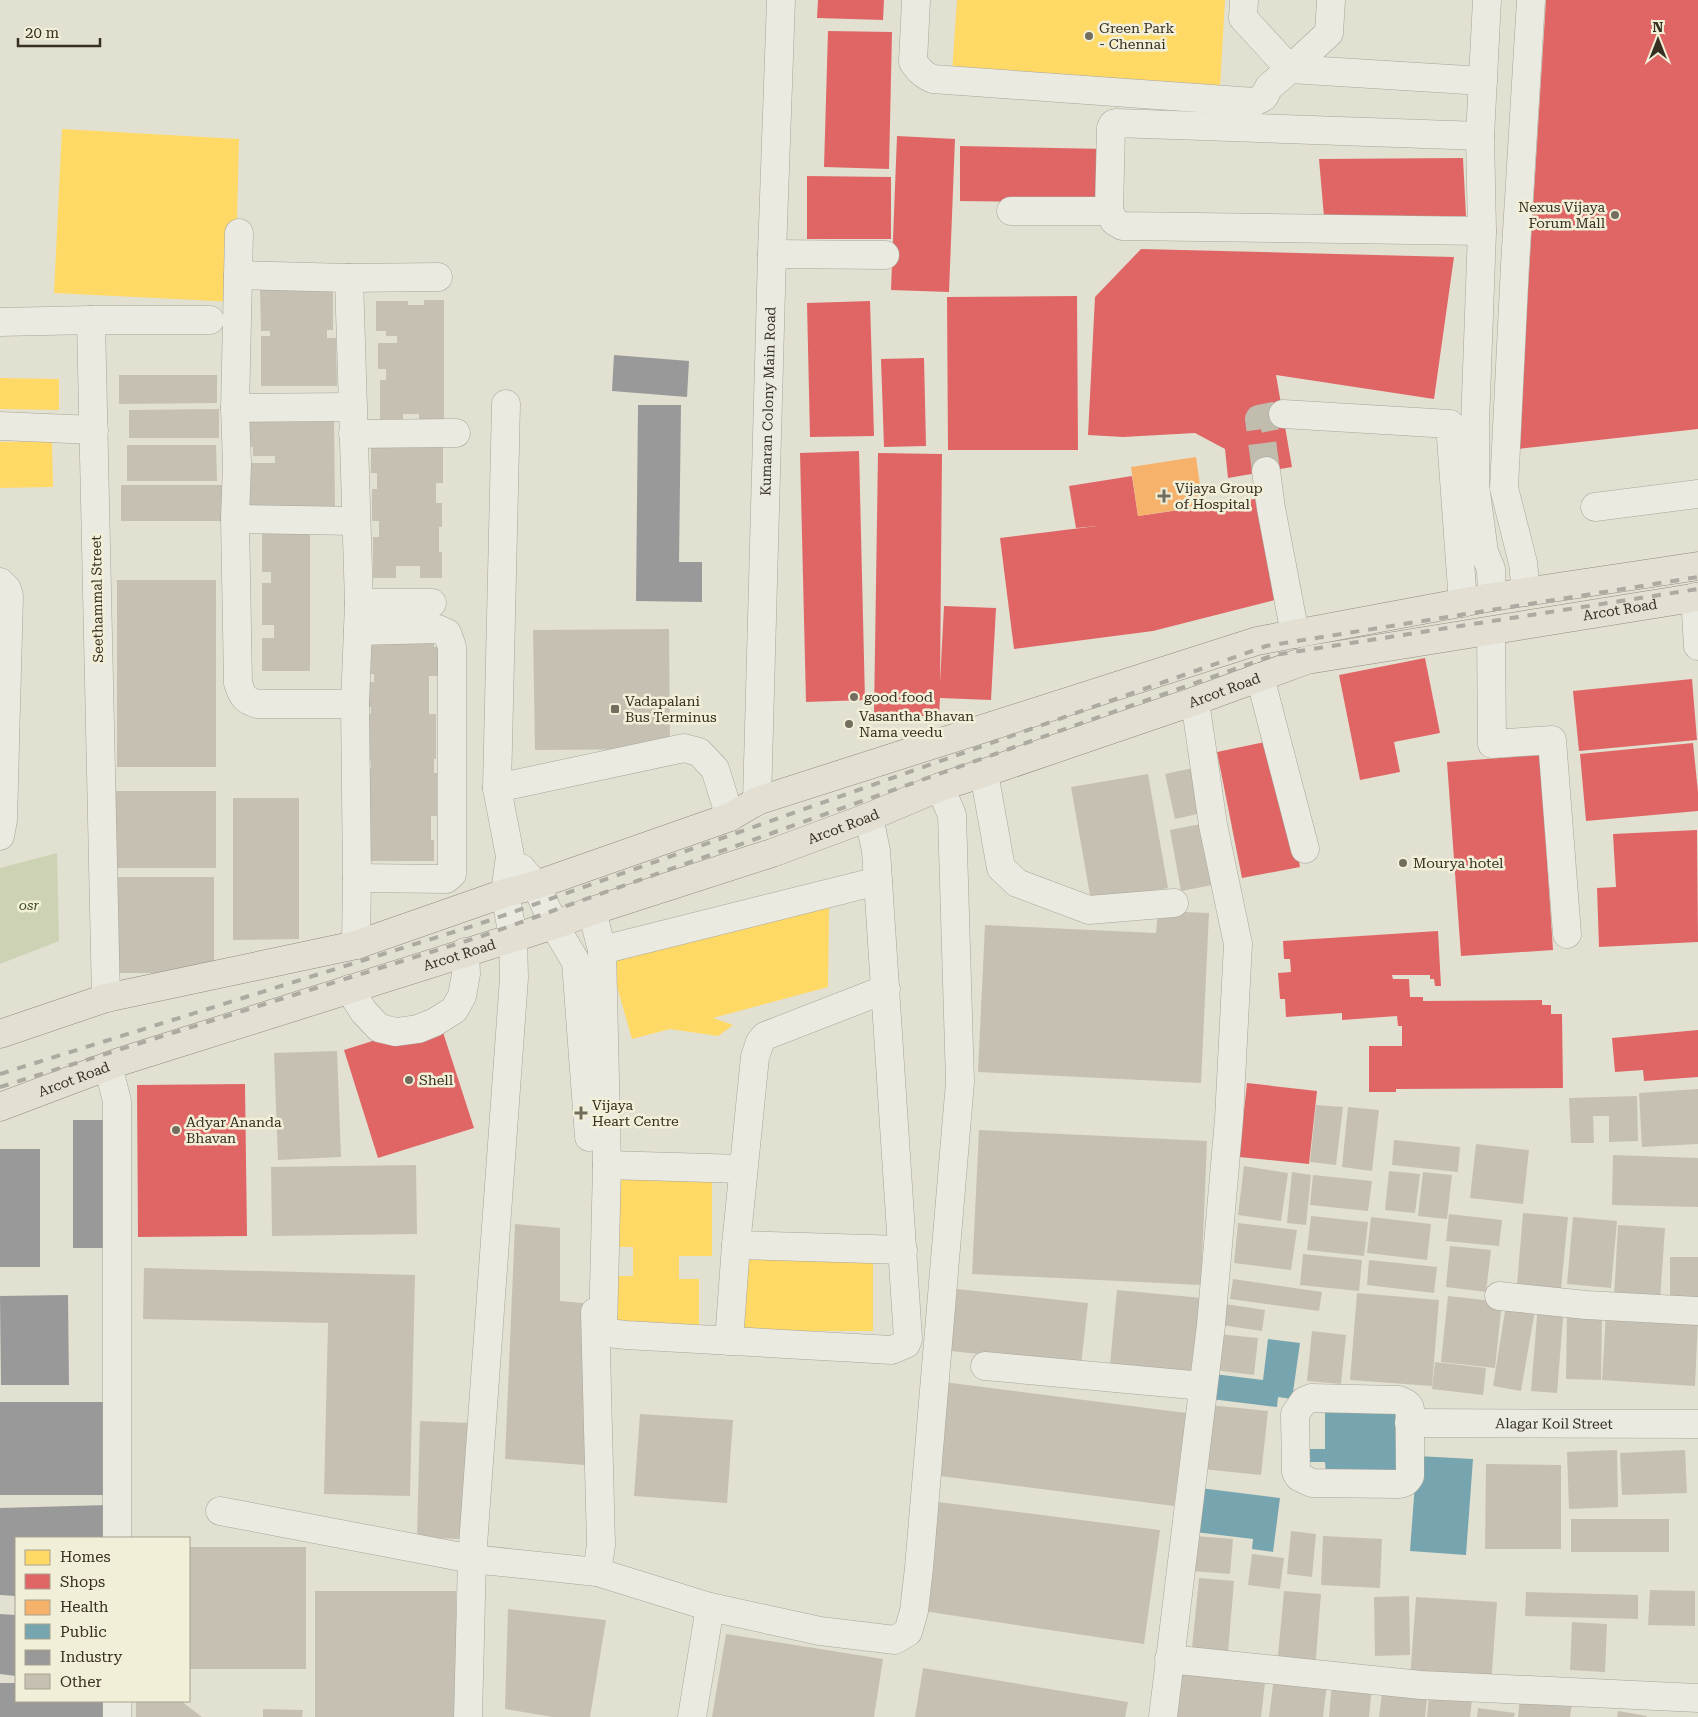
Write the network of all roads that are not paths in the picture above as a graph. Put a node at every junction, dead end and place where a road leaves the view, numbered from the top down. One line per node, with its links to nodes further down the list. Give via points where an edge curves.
1 (781, 0): 14 (street, Kumaran Colony Main Road)
2 (916, 0): 7 (street, via 913,62 925,76 933,79 1254,102 1264,97 1269,87)
3 (1244, 0): 7 (street, via 1243,18)
4 (1331, 0): 7 (street, via 1329,33)
5 (1487, 0): 8 (street)
6 (1531, 0): 37 (street, via 1504,488 1523,563)
7 (1290, 69): 8 (street)
8 (1483, 82): 9 (street)
9 (1480, 136): 10 (street, via 1116,123 1112,128); 12 (street)
10 (1109, 210): 11 (street); 12 (street, via 1122,226)
11 (1011, 211)
12 (1482, 231): 38 (street, via 1475,485 1484,552 1491,569)
13 (239, 233): 16 (street)
14 (772, 254): 15 (street); 53 (street, Kumaran Colony Main Road)
15 (885, 255)
16 (238, 275): 18 (street); 24 (street)
17 (438, 277): 18 (street)
18 (349, 278): 23 (street)
19 (91, 320): 20 (street); 21 (street); 27 (street, Seethammal Street)
20 (210, 320)
21 (0, 322)
22 (506, 404): 52 (street)
23 (352, 407): 24 (street); 29 (street)
24 (235, 408): 33 (street)
25 (1283, 414): 42 (street, via 1450,424)
26 (0, 426): 27 (street)
27 (94, 430): 73 (street, Seethammal Street)
28 (456, 433): 29 (street)
29 (353, 434): 34 (street)
30 (1266, 471): 45 (street)
31 (1698, 494): 32 (street)
32 (1595, 507)
33 (235, 520): 34 (street); 49 (street, via 238,684 241,694 247,701 258,704)
34 (356, 521): 40 (street)
35 (1698, 566): 37 (main road)
36 (0, 582): 56 (street, via 10,596)
37 (1526, 592): 38 (main road)
38 (1492, 597): 42 (main road)
39 (1696, 597): 44 (main road, Arcot Road); 46 (street)
40 (359, 603): 41 (street); 43 (street)
41 (432, 603)
42 (1463, 603): 45 (main road)
43 (358, 631): 49 (street); 59 (street, via 438,628 447,634 452,647 452,874 446,879)
44 (1490, 631): 47 (main road, Arcot Road, via 1306,660); 66 (street, via 1492,744 1552,740)
45 (1295, 634): 53 (main road, via 1257,641)
46 (1698, 646)
47 (1260, 677): 48 (main road, Arcot Road); 57 (street)
48 (1195, 701): 50 (main road, Arcot Road); 85 (street, via 1213,825 1238,944 1229,1119)
49 (355, 704): 59 (street)
50 (984, 773): 51 (main road, Arcot Road); 63 (street, via 1001,868 1017,883 1089,910)
51 (940, 787): 55 (main road, Arcot Road); 92 (street, via 952,815 960,1082 914,1611 908,1632 894,1640 820,1631)
52 (497, 788): 54 (street, via 684,748 698,752 716,769); 58 (street)
53 (757, 801): 54 (main road)
54 (730, 817): 61 (main road)
55 (869, 817): 60 (street); 64 (main road, Arcot Road, via 772,853)
56 (0, 836)
57 (1305, 849)
58 (510, 856): 61 (street); 62 (street)
59 (357, 878): 68 (street)
60 (878, 881): 69 (street); 72 (street)
61 (536, 885): 62 (main road); 65 (street)
62 (505, 893): 67 (street); 68 (main road)
63 (1174, 903)
64 (592, 911): 65 (main road, Arcot Road); 69 (street)
65 (554, 925): 67 (main road, Arcot Road); 91 (street, via 576,962 592,1171 601,1545)
66 (1567, 934)
67 (513, 938): 70 (main road, Arcot Road); 90 (street, via 514,978)
68 (356, 945): 73 (main road)
69 (602, 950): 77 (street)
70 (465, 952): 71 (main road, Arcot Road); 71 (street, via 462,996 454,1010 418,1029 396,1032 379,1028)
71 (349, 989): 75 (main road, Arcot Road)
72 (886, 989): 78 (street, via 765,1036 760,1042 752,1076); 80 (street)
73 (106, 998): 74 (main road)
74 (0, 1034)
75 (108, 1066): 76 (main road, Arcot Road); 89 (street, via 117,1101)
76 (0, 1107)
77 (607, 1165): 78 (street); 83 (street, via 603,1330 626,1336)
78 (743, 1169): 79 (street)
79 (736, 1246): 80 (street); 83 (street)
80 (903, 1250): 83 (street, via 906,1344 892,1350)
81 (1498, 1296): 82 (street)
82 (1698, 1311)
83 (729, 1341)
84 (984, 1366): 85 (street)
85 (1203, 1386): 93 (street)
86 (1409, 1423): 86 (street, via 1410,1476 1403,1484 1312,1483 1296,1472 1295,1414 1304,1401 1311,1398 1399,1400 1410,1408); 87 (street, Alagar Koil Street)
87 (1698, 1424)
88 (220, 1511): 90 (street)
89 (117, 1537)
90 (472, 1559): 91 (street); 98 (street)
91 (597, 1572): 92 (street)
92 (710, 1607): 99 (street)
93 (1169, 1659): 94 (street, via 1421,1685); 100 (street)
94 (1698, 1698)
95 (117, 1702): 97 (street)
96 (1698, 1712): 101 (street)
97 (117, 1717)
98 (468, 1717)
99 (692, 1717)
100 (1163, 1717)
101 (1698, 1717)

